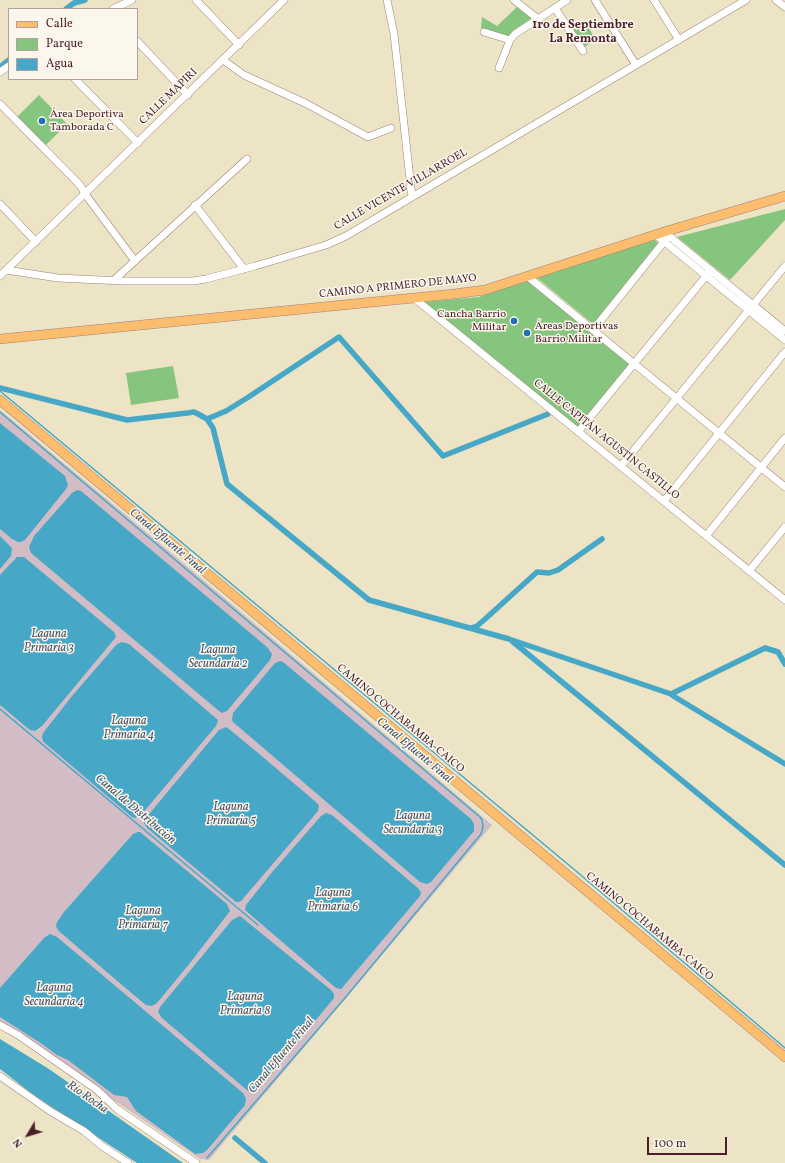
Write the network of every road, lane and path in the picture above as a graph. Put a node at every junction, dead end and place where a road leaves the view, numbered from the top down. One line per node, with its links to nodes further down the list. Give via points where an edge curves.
1 (132, 0): 12 (street)
2 (196, 0): 19 (street)
3 (284, 0): 19 (street, CALLE MAPIRI)
4 (387, 0): 32 (street, via 394,34)
5 (514, 0): 14 (street)
6 (567, 0): 13 (street)
7 (595, 0): 22 (street)
8 (654, 0): 17 (street)
9 (746, 0): 17 (street, CALLE VICENTE VILLARROEL)
10 (776, 0): 11 (street)
11 (785, 7)
12 (115, 8)
13 (555, 8): 14 (street); 20 (street)
14 (538, 19): 16 (street)
15 (484, 32): 16 (street)
16 (510, 40): 23 (street)
17 (679, 40): 22 (street, CALLE VICENTE VILLARROEL)
18 (138, 42): 25 (street)
19 (239, 45): 21 (street, CALLE MAPIRI)
20 (583, 51)
21 (223, 60): 25 (street, CALLE MAPIRI); 27 (street, via 244,75 307,104 368,137)
22 (636, 65): 32 (street, CALLE VICENTE VILLARROEL)
23 (499, 68)
24 (76, 80): 28 (street)
25 (188, 95): 28 (street, CALLE MAPIRI)
26 (0, 104): 30 (street)
27 (391, 128)
28 (138, 143): 30 (street, CALLE MAPIRI)
29 (247, 159): 34 (street)
30 (85, 194): 36 (street, CALLE MAPIRI); 37 (street)
31 (785, 196): 35 (main road, CAMINO A PRIMERO DE MAYO)
32 (412, 197): 39 (street, CALLE VICENTE VILLARROEL, via 326,245)
33 (0, 204): 36 (street)
34 (195, 205): 37 (street); 39 (street)
35 (667, 236): 41 (street); 43 (main road, CAMINO A PRIMERO DE MAYO, via 656,235); 47 (street)
36 (36, 242): 40 (street, CALLE MAPIRI)
37 (135, 261): 44 (street)
38 (785, 266): 46 (street)
39 (244, 269): 44 (street, CALLE VICENTE VILLARROEL, via 193,281)
40 (6, 270): 42 (street, CALLE MAPIRI); 44 (street, CALLE VICENTE VILLARROEL, via 58,278)
41 (708, 273): 46 (street); 52 (street)
42 (0, 276)
43 (527, 276): 45 (main road, CAMINO A PRIMERO DE MAYO, via 485,290); 47 (street)
44 (114, 280)
45 (414, 298): 49 (main road, CAMINO A PRIMERO DE MAYO); 55 (street, CALLE CAPITÁN AGUSTÍN CASTILLO)
46 (751, 307): 48 (street); 50 (street); 53 (street)
47 (593, 330): 52 (street)
48 (785, 330)
49 (0, 339)
50 (785, 340)
51 (785, 352): 56 (street)
52 (634, 364): 53 (street); 55 (street)
53 (676, 398): 56 (street); 58 (street)
54 (0, 400): 67 (main road, CAMINO COCHABAMBA-CAICO)
55 (578, 432): 58 (street, CALLE CAPITÁN AGUSTÍN CASTILLO)
56 (719, 433): 59 (street); 61 (street)
57 (785, 438): 59 (street)
58 (621, 466): 61 (street, CALLE CAPITÁN AGUSTÍN CASTILLO)
59 (761, 467): 60 (street); 63 (street)
60 (785, 487)
61 (664, 501): 63 (street, CALLE CAPITÁN AGUSTÍN CASTILLO)
62 (785, 527): 64 (street)
63 (706, 536): 64 (street, CALLE CAPITÁN AGUSTÍN CASTILLO)
64 (749, 570): 65 (street, CALLE CAPITÁN AGUSTÍN CASTILLO)
65 (785, 600)
66 (0, 1025): 70 (street, via 97,1090 117,1109)
67 (785, 1057)
68 (0, 1076): 69 (street)
69 (128, 1163)
70 (196, 1163)

